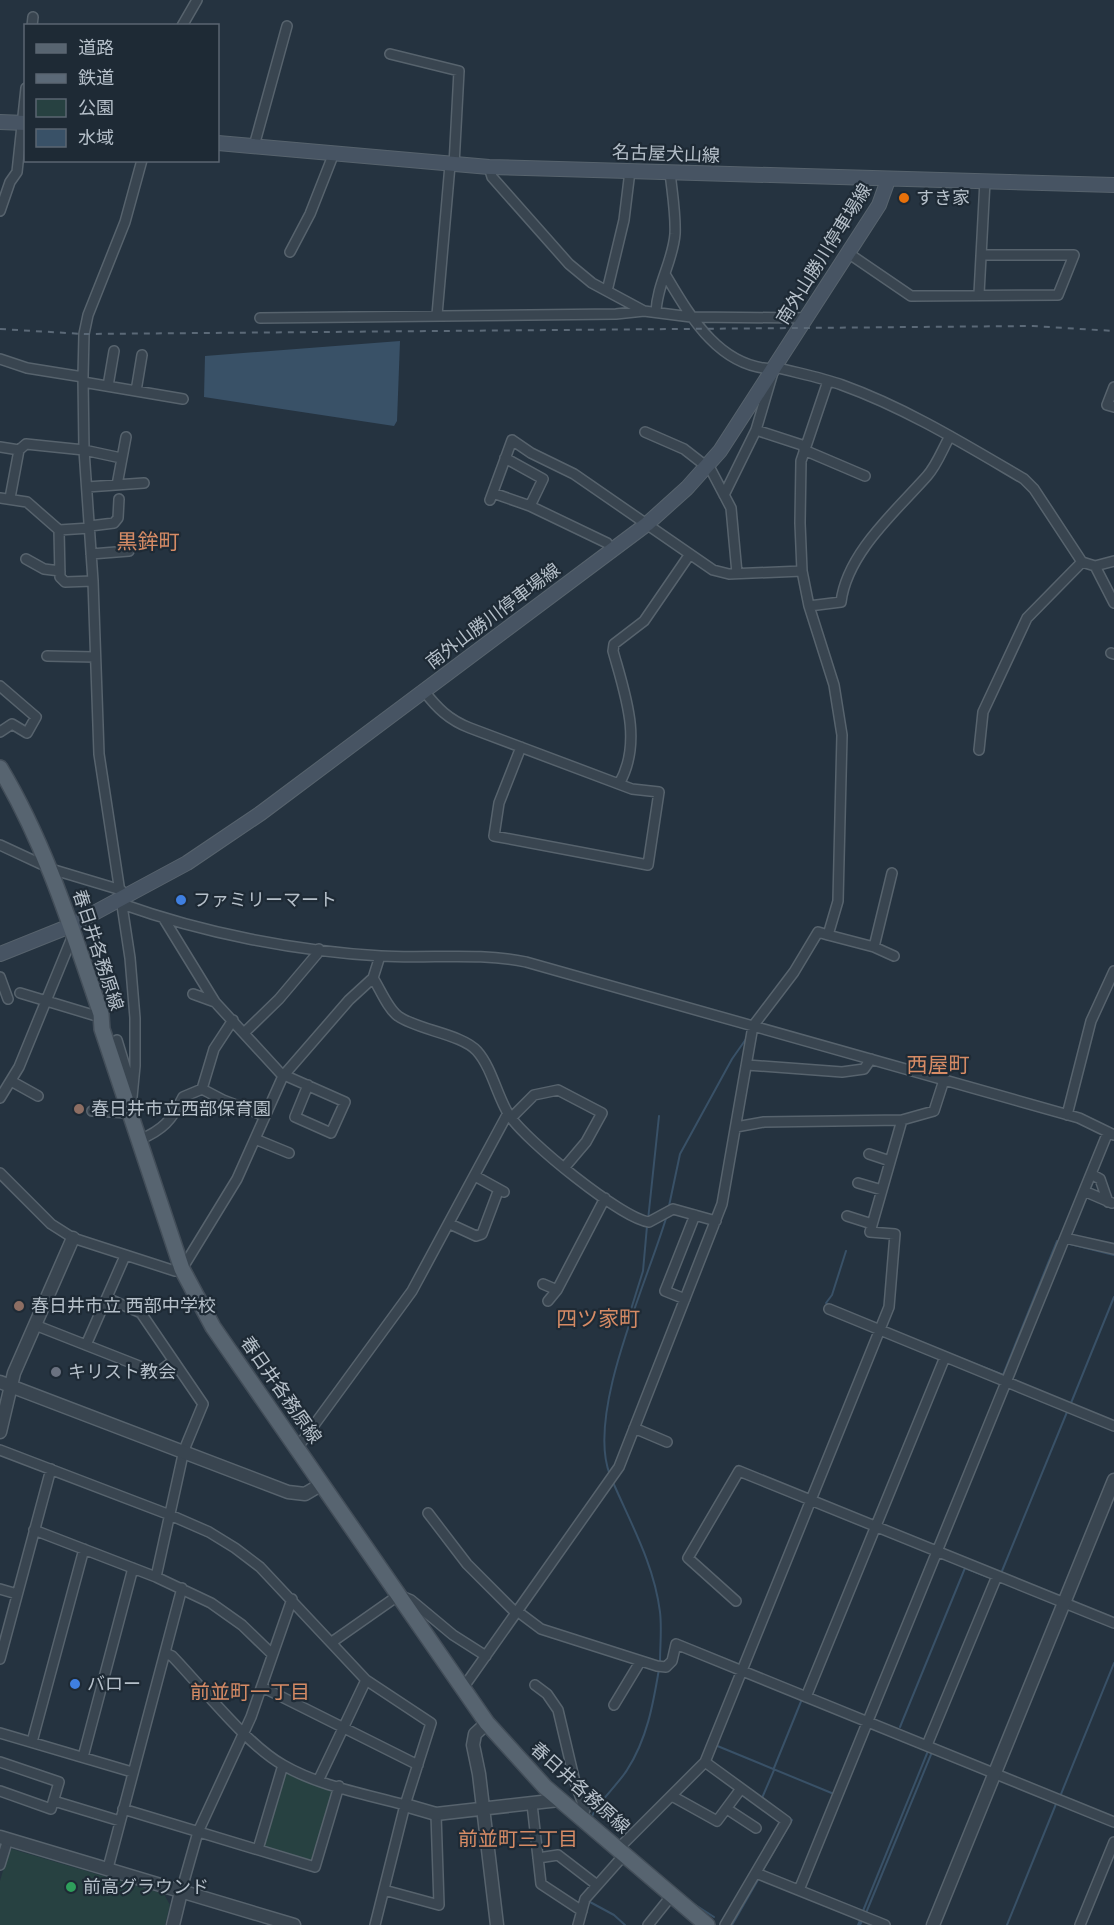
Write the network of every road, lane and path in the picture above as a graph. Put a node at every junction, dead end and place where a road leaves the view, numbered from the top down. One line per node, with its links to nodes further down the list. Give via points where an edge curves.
1 (196, 0): 2 (street)
2 (183, 24)
3 (287, 26): 8 (street)
4 (390, 54): 11 (street, via 459,71)
5 (0, 122): 6 (main road)
6 (24, 123): 18 (street, via 17,172)
7 (219, 143): 8 (main road, 名古屋犬山線)
8 (254, 146): 9 (main road, 名古屋犬山線)
9 (334, 153): 11 (main road, 名古屋犬山線); 19 (street)
10 (141, 162): 35 (street, via 125,222 88,315)
11 (452, 165): 12 (main road, 名古屋犬山線); 27 (street)
12 (489, 167): 13 (main road, 名古屋犬山線); 23 (street, via 492,177 569,264)
13 (630, 171): 14 (main road, 名古屋犬山線); 23 (street, via 624,220)
14 (670, 172): 15 (main road, 名古屋犬山線); 22 (street, via 675,234)
15 (888, 180): 16 (main road, 名古屋犬山線); 20 (main road, 南外山勝川停車場線, via 879,205)
16 (985, 181): 17 (main road, 名古屋犬山線); 21 (street)
17 (1114, 185)
18 (0, 211)
19 (290, 252)
20 (848, 252): 24 (street, via 911,296); 30 (main road, 南外山勝川停車場線)
21 (981, 255): 24 (street); 24 (street, via 1074,255 1058,295)
22 (665, 274): 26 (street, via 657,293); 28 (street)
23 (607, 291): 25 (street)
24 (979, 294)
25 (644, 311): 26 (street); 27 (street)
26 (656, 312): 28 (street)
27 (437, 315): 29 (street)
28 (691, 317): 30 (street); 34 (street, via 719,348 757,369)
29 (260, 318)
30 (806, 318): 34 (main road, 南外山勝川停車場線)
31 (114, 351): 37 (street)
32 (142, 355): 39 (street)
33 (0, 359): 35 (street)
34 (775, 368): 36 (street); 42 (street); 52 (main road, 南外山勝川停車場線)
35 (83, 379): 37 (street); 49 (street)
36 (828, 381): 44 (street, via 867,394); 47 (street)
37 (108, 386): 39 (street)
38 (1114, 387): 41 (street, via 1107,405)
39 (136, 391): 40 (street)
40 (183, 399)
41 (1114, 407)
42 (756, 430): 47 (street); 57 (street)
43 (645, 432): 52 (street, via 684,449)
44 (950, 436): 70 (street, via 1024,479); 77 (street, via 928,475 868,542 847,580 841,602)
45 (126, 437): 50 (street)
46 (0, 447): 48 (street)
47 (804, 448): 53 (street); 73 (street, via 800,478)
48 (20, 450): 49 (street, via 26,444); 59 (street)
49 (84, 450): 50 (street); 56 (street)
50 (121, 458): 55 (street)
51 (505, 458): 60 (street, via 543,479); 60 (street, via 492,496); 61 (street, via 512,440 574,474)
52 (708, 465): 57 (street); 61 (main road, 南外山勝川停車場線)
53 (865, 476)
54 (144, 483): 55 (street)
55 (117, 485): 56 (street)
56 (87, 487): 62 (street)
57 (724, 495): 74 (street, via 731,508)
58 (119, 499): 62 (street, via 114,523)
59 (3, 500): 63 (street, via 27,502)
60 (530, 506): 64 (street, via 607,543)
61 (647, 524): 64 (main road, 南外山勝川停車場線); 67 (street)
62 (90, 527): 63 (street); 66 (street)
63 (59, 530): 72 (street)
64 (612, 550): 81 (main road, 南外山勝川停車場線)
65 (129, 551): 66 (street)
66 (91, 554): 75 (street)
67 (690, 554): 74 (street, via 722,574); 86 (street, via 644,621 614,644 628,702 631,737 630,757)
68 (26, 558): 72 (street, via 44,569)
69 (1114, 561): 71 (street)
70 (1082, 562): 71 (street); 84 (street, via 1028,618 983,712)
71 (1095, 566): 76 (street)
72 (60, 571): 75 (street, via 65,582)
73 (802, 571): 74 (street); 77 (street)
74 (737, 573)
75 (93, 581): 79 (street)
76 (1114, 603)
77 (809, 606): 93 (street, via 834,685 842,735 838,901)
78 (47, 656): 79 (street)
79 (95, 657): 90 (street, via 99,754)
80 (0, 686): 82 (street, via 36,717 27,733 12,724)
81 (424, 691): 83 (street, via 454,721); 90 (main road, 南外山勝川停車場線, via 261,813 186,863)
82 (0, 732)
83 (521, 747): 86 (street); 86 (street, via 499,803 494,836 648,865 659,792)
84 (979, 750)
85 (0, 768): 88 (main road, 春日井各務原線)
86 (619, 784)
87 (0, 845): 88 (street)
88 (50, 867): 90 (street); 92 (main road, 春日井各務原線)
89 (892, 873): 94 (street)
90 (122, 898): 91 (street); 92 (main road, 南外山勝川停車場線); 121 (street, via 135,1018)
91 (164, 919): 95 (street, via 202,930); 106 (street)
92 (72, 930): 96 (main road, 南外山勝川停車場線); 105 (street); 107 (main road, 春日井各務原線)
93 (828, 936): 94 (street); 109 (street, via 818,932)
94 (874, 947): 98 (street)
95 (318, 948): 97 (street); 110 (street, via 279,999)
96 (0, 954)
97 (380, 956): 101 (street); 109 (street, via 503,957)
98 (894, 956)
99 (1114, 972): 123 (street, via 1091,1021)
100 (0, 977): 104 (street)
101 (373, 978): 114 (street); 124 (street, via 397,1016 466,1042 478,1052)
102 (20, 993): 105 (street)
103 (193, 994): 106 (street)
104 (8, 999)
105 (46, 1001): 107 (street); 116 (street)
106 (215, 1002): 108 (street)
107 (101, 1014): 121 (main road, 春日井各務原線, via 102,1029)
108 (233, 1020): 110 (street); 118 (street, via 214,1048)
109 (757, 1026): 112 (street); 113 (street)
110 (245, 1032): 114 (street)
111 (117, 1040): 121 (street)
112 (871, 1059): 113 (street, via 864,1069 842,1072); 115 (street)
113 (747, 1065): 127 (street)
114 (283, 1075): 117 (street); 125 (street)
115 (944, 1080): 123 (street); 126 (street, via 934,1111)
116 (11, 1081): 119 (street); 120 (street)
117 (308, 1085): 117 (street, via 345,1102 331,1133 295,1117)
118 (202, 1089): 125 (street); 130 (street, via 183,1097 170,1122 158,1132)
119 (2, 1092)
120 (38, 1096)
121 (129, 1101): 122 (street); 130 (main road, 春日井各務原線)
122 (92, 1111)
123 (1067, 1114): 128 (street)
124 (509, 1115): 134 (street); 134 (street, via 534,1095 558,1090 602,1113 586,1142); 137 (street)
125 (265, 1116): 129 (street)
126 (902, 1120): 127 (street, via 764,1122); 133 (street)
127 (736, 1127): 145 (street)
128 (1111, 1133): 136 (street)
129 (255, 1139): 131 (street); 152 (street, via 237,1179)
130 (139, 1140): 152 (main road, 春日井各務原線)
131 (289, 1153)
132 (869, 1154): 133 (street)
133 (890, 1161): 139 (street)
134 (564, 1168): 141 (street)
135 (0, 1173): 148 (street, via 51,1224)
136 (1091, 1174): 140 (street); 142 (street, via 1100,1179)
137 (475, 1176): 146 (street); 146 (street, via 501,1193 482,1234 476,1236)
138 (858, 1183): 139 (street)
139 (882, 1190): 147 (street)
140 (1084, 1191): 142 (street); 149 (street)
141 (605, 1198): 143 (street, via 640,1221 649,1222 672,1209); 154 (street)
142 (1111, 1202)
143 (695, 1215): 145 (street); 156 (street, via 665,1291)
144 (847, 1216): 147 (street)
145 (716, 1221): 156 (street)
146 (450, 1224): 170 (street, via 412,1291)
147 (872, 1224): 160 (street, via 870,1232 895,1234 890,1306)
148 (73, 1238): 151 (street); 159 (street)
149 (1065, 1238): 150 (street); 164 (street)
150 (1114, 1250)
151 (125, 1256): 152 (street, via 175,1271); 155 (street)
152 (182, 1269): 170 (main road, 春日井各務原線, via 213,1327)
153 (543, 1284): 154 (street)
154 (557, 1290): 157 (street)
155 (107, 1298): 161 (street); 163 (street, via 141,1313)
156 (685, 1299): 167 (street)
157 (548, 1301)
158 (829, 1309): 160 (street)
159 (35, 1325): 161 (street); 165 (street)
160 (880, 1330): 162 (street); 176 (street)
161 (86, 1345): 163 (street, via 157,1372)
162 (945, 1357): 164 (street); 179 (street)
163 (173, 1361): 172 (street, via 203,1404)
164 (1006, 1382): 166 (street); 182 (street)
165 (5, 1383): 168 (street); 172 (street)
166 (1114, 1426)
167 (634, 1428): 169 (street); 193 (street, via 619,1467)
168 (0, 1432)
169 (667, 1442)
170 (298, 1447): 175 (main road, 春日井各務原線)
171 (0, 1450): 173 (street)
172 (184, 1450): 175 (street, via 288,1492 305,1494); 178 (street)
173 (51, 1469): 178 (street); 180 (street)
174 (1114, 1480): 192 (street)
175 (322, 1484): 189 (main road, 春日井各務原線)
176 (810, 1499): 179 (street); 191 (street, via 739,1471 688,1558); 201 (street)
177 (428, 1513): 193 (street, via 467,1564)
178 (170, 1515): 185 (street); 190 (street, via 235,1548)
179 (876, 1526): 182 (street); 206 (street)
180 (34, 1530): 181 (street); 188 (street)
181 (84, 1549): 183 (street); 213 (street)
182 (937, 1551): 184 (street); 208 (street)
183 (133, 1568): 185 (street); 215 (street)
184 (997, 1576): 192 (street); 214 (street)
185 (156, 1577): 186 (street)
186 (182, 1588): 196 (street); 197 (street, via 219,1608)
187 (0, 1589): 188 (street)
188 (17, 1594): 199 (street)
189 (399, 1595): 195 (street); 198 (street); 205 (main road, 春日井各務原線)
190 (292, 1599): 195 (street); 197 (street)
191 (736, 1601)
192 (1064, 1603): 194 (street); 221 (street)
193 (516, 1612): 198 (street); 200 (street, via 541,1629)
194 (1114, 1623)
195 (332, 1642): 202 (street)
196 (165, 1653): 211 (street); 220 (street)
197 (272, 1654): 204 (street)
198 (486, 1656): 205 (street)
199 (0, 1659)
200 (640, 1662): 201 (street, via 666,1667 672,1661 676,1644); 207 (street)
201 (741, 1671): 206 (street); 217 (street)
202 (366, 1680): 210 (street); 219 (street, via 431,1723)
203 (535, 1686): 235 (street, via 547,1694 558,1710 585,1810)
204 (262, 1687): 210 (street); 211 (street)
205 (463, 1688): 209 (main road, 春日井各務原線)
206 (806, 1697): 208 (street)
207 (614, 1706)
208 (867, 1721): 214 (street); 250 (street)
209 (487, 1723): 227 (main road, 春日井各務原線); 232 (street, via 475,1734 473,1745)
210 (342, 1728): 219 (street); 222 (street)
211 (244, 1732): 218 (street); 239 (street)
212 (0, 1733): 213 (street)
213 (32, 1742): 215 (street)
214 (927, 1745): 221 (street)
215 (83, 1757): 220 (street)
216 (0, 1762): 228 (street, via 59,1782)
217 (705, 1762): 224 (street); 226 (street)
218 (283, 1765): 222 (street); 242 (street)
219 (417, 1765): 230 (street)
220 (132, 1772): 231 (street)
221 (994, 1773): 237 (street); 263 (street)
222 (319, 1779): 223 (street)
223 (339, 1786): 230 (street); 242 (street, via 315,1867)
224 (740, 1790): 233 (street); 247 (street, via 786,1821)
225 (0, 1791): 228 (street, via 51,1809)
226 (672, 1796): 233 (street, via 717,1821); 243 (street)
227 (559, 1800): 229 (street); 235 (main road, 春日井各務原線)
228 (54, 1801): 236 (street)
229 (532, 1804): 232 (street); 244 (street)
230 (405, 1805): 234 (street); 249 (street)
231 (123, 1809): 236 (street); 239 (street)
232 (483, 1809): 234 (street); 257 (street)
233 (727, 1809): 238 (street)
234 (436, 1814): 249 (street, via 439,1905)
235 (580, 1817): 243 (main road, 春日井各務原線)
236 (120, 1821): 246 (street)
237 (1114, 1822)
238 (756, 1828)
239 (198, 1832): 242 (street); 251 (street)
240 (4, 1838): 245 (street); 246 (street)
241 (1114, 1842): 264 (street)
242 (258, 1850)
243 (621, 1852): 248 (street); 252 (main road, 春日井各務原線)
244 (538, 1858): 248 (street, via 558,1855); 253 (street, via 541,1884)
245 (0, 1865)
246 (108, 1868): 251 (street)
247 (756, 1873): 250 (street); 261 (street)
248 (597, 1885): 253 (street, via 585,1899)
249 (384, 1890): 256 (street)
250 (799, 1890): 262 (street)
251 (181, 1892): 254 (street); 255 (street)
252 (672, 1895): 259 (street); 260 (main road, 春日井各務原線)
253 (582, 1911): 258 (street)
254 (173, 1925)
255 (294, 1925)
256 (375, 1925)
257 (497, 1925)
258 (578, 1925)
259 (648, 1925)
260 (707, 1925)
261 (725, 1925)
262 (885, 1925)
263 (933, 1925)
264 (1080, 1925)

